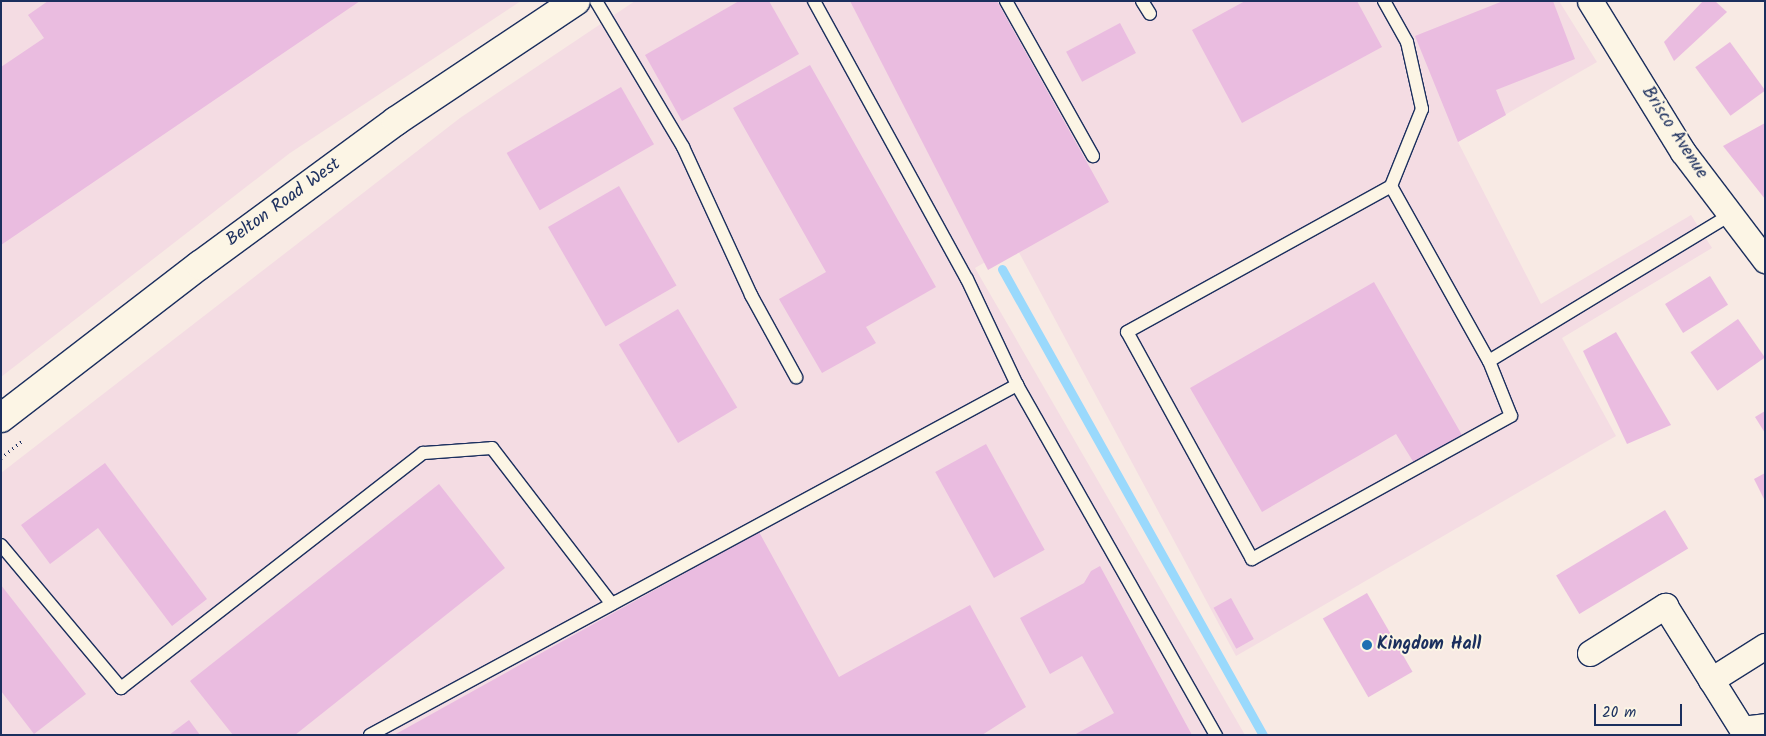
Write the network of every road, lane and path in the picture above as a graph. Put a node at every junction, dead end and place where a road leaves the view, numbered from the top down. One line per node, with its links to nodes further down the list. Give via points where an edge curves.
1 (576, 1): 16 (street, Belton Road West, via 396,120)
2 (596, 1): 14 (lane, via 683,147 752,295)
3 (814, 1): 15 (lane, via 967,279)
4 (1006, 1): 9 (lane)
5 (1142, 1): 8 (lane)
6 (1384, 1): 10 (lane, via 1407,42 1422,110)
7 (1590, 1): 11 (street, Brisco Avenue, via 1683,152)
8 (1150, 14)
9 (1093, 156)
10 (1391, 186): 13 (lane); 13 (lane, via 1127,332 1252,560 1511,416)
11 (1730, 215): 12 (street, Brisco Avenue); 13 (lane)
12 (1765, 260)
13 (1489, 361)
14 (796, 377)
15 (1017, 385): 18 (lane); 24 (lane)
16 (1, 418)
17 (1, 545): 18 (lane, via 121,688 422,453 492,448)
18 (611, 603): 23 (lane)
19 (1765, 646): 21 (street)
20 (1590, 653): 21 (street, via 1665,606)
21 (1711, 680): 22 (street, via 1742,729)
22 (1765, 726)
23 (370, 735)
24 (1216, 735)

